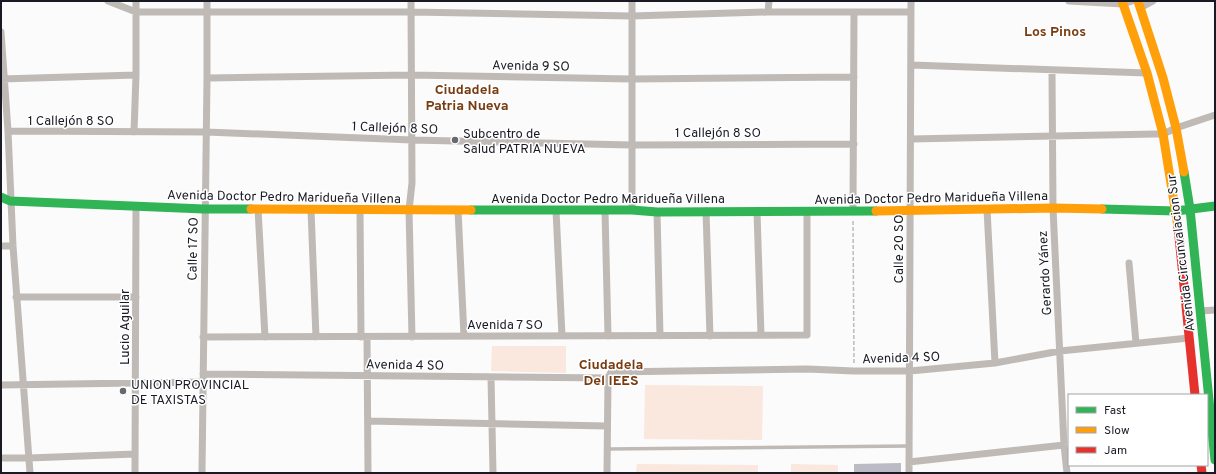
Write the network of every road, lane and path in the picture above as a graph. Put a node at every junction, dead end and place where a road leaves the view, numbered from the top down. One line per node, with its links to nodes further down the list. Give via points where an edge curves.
1 (108, 1): 12 (street)
2 (136, 1): 12 (street)
3 (206, 1): 13 (street, Calle 17 SO)
4 (411, 1): 14 (street)
5 (632, 1): 18 (street)
6 (768, 1): 15 (street)
7 (911, 1): 17 (street, Calle 20 SO)
8 (1069, 1): 10 (street)
9 (1153, 1): 11 (street)
10 (1126, 2): 22 (street, Avenida Circunvalacion Sur)
11 (1139, 4): 30 (street, Avenida Circunvalacion Sur)
12 (136, 12): 13 (street); 23 (street)
13 (206, 12): 14 (street); 26 (street, Calle 17 SO)
14 (411, 12): 18 (street); 24 (street)
15 (768, 12): 16 (street); 18 (street)
16 (854, 12): 17 (street); 25 (street)
17 (910, 12): 20 (street, Calle 20 SO)
18 (632, 16): 28 (street)
19 (1, 32): 27 (street)
20 (911, 65): 21 (street); 36 (street, Calle 20 SO)
21 (1052, 71): 22 (street); 35 (street, Gerardo Yánez)
22 (1147, 73): 34 (street, Avenida Circunvalacion Sur)
23 (136, 75): 27 (street); 32 (street)
24 (411, 75): 26 (street, Avenida 9 SO); 28 (street, Avenida 9 SO); 37 (street)
25 (854, 77): 28 (street, Avenida 9 SO); 38 (street)
26 (207, 78): 33 (street, Calle 17 SO)
27 (3, 79): 31 (street)
28 (632, 79): 39 (street)
29 (1215, 115): 30 (street)
30 (1176, 128): 34 (street); 55 (street, Avenida Circunvalacion Sur)
31 (8, 131): 32 (street, 1 Callejón 8 SO); 41 (street)
32 (134, 132): 33 (street, 1 Callejón 8 SO)
33 (206, 132): 37 (street, 1 Callejón 8 SO); 45 (street, Calle 17 SO)
34 (1163, 134): 35 (street); 58 (street, Avenida Circunvalacion Sur)
35 (1052, 135): 36 (street); 44 (street, Gerardo Yánez)
36 (911, 139): 54 (street, Calle 20 SO)
37 (412, 140): 39 (street, 1 Callejón 8 SO); 50 (street)
38 (854, 144): 39 (street, 1 Callejón 8 SO); 62 (street)
39 (632, 145): 53 (street)
40 (1, 197): 41 (street, Avenida Doctor Pedro Maridueña Villena)
41 (10, 201): 42 (street, Avenida Doctor Pedro Maridueña Villena); 64 (street)
42 (136, 206): 45 (street, Avenida Doctor Pedro Maridueña Villena); 67 (street, Lucio Aguilar)
43 (1215, 206): 55 (street, Avenida Doctor Pedro Maridueña Villena)
44 (1052, 208): 47 (street, Avenida Doctor Pedro Maridueña Villena); 58 (street, Avenida Doctor Pedro Maridueña Villena); 83 (street, Gerardo Yánez)
45 (204, 209): 46 (street, Avenida Doctor Pedro Maridueña Villena); 76 (street, Calle 17 SO)
46 (258, 209): 48 (street, Avenida Doctor Pedro Maridueña Villena); 77 (street)
47 (987, 209): 54 (street, Avenida Doctor Pedro Maridueña Villena); 84 (street)
48 (311, 210): 49 (street, Avenida Doctor Pedro Maridueña Villena); 78 (street)
49 (360, 210): 50 (street, Avenida Doctor Pedro Maridueña Villena); 79 (street)
50 (409, 210): 51 (street, Avenida Doctor Pedro Maridueña Villena); 80 (street)
51 (458, 210): 52 (street, Avenida Doctor Pedro Maridueña Villena); 70 (street)
52 (556, 210): 56 (street, Avenida Doctor Pedro Maridueña Villena); 71 (street)
53 (632, 210): 56 (street, Avenida Doctor Pedro Maridueña Villena); 59 (street, Avenida Doctor Pedro Maridueña Villena)
54 (910, 210): 62 (street, Avenida Doctor Pedro Maridueña Villena); 86 (street, Calle 20 SO)
55 (1190, 210): 58 (street, Avenida Doctor Pedro Maridueña Villena); 69 (street, Avenida Circunvalacion Sur)
56 (605, 211): 72 (street)
57 (706, 211): 59 (street, Avenida Doctor Pedro Maridueña Villena); 60 (street, Avenida Doctor Pedro Maridueña Villena); 74 (street)
58 (1176, 211): 81 (street, Avenida Circunvalacion Sur)
59 (657, 212): 73 (street)
60 (757, 212): 61 (street, Avenida Doctor Pedro Maridueña Villena); 75 (street)
61 (807, 212): 62 (street, Avenida Doctor Pedro Maridueña Villena); 75 (street, Avenida 7 SO, via 807,335)
62 (853, 212): 85 (path)
63 (1, 246): 64 (street)
64 (13, 246): 66 (street)
65 (1129, 263): 82 (street)
66 (16, 297): 67 (street); 93 (street)
67 (136, 297): 92 (street, Lucio Aguilar)
68 (1215, 310): 69 (street)
69 (1201, 311): 96 (street, Avenida Circunvalacion Sur)
70 (464, 336): 71 (street, Avenida 7 SO); 80 (street, Avenida 7 SO)
71 (562, 336): 72 (street, Avenida 7 SO)
72 (608, 336): 73 (street, Avenida 7 SO)
73 (660, 336): 74 (street, Avenida 7 SO)
74 (710, 336): 75 (street, Avenida 7 SO)
75 (761, 336)
76 (203, 337): 77 (street, Avenida 7 SO); 87 (street, Calle 17 SO)
77 (265, 337): 78 (street, Avenida 7 SO)
78 (316, 337): 79 (street, Avenida 7 SO)
79 (364, 337): 80 (street, Avenida 7 SO); 89 (street)
80 (412, 337)
81 (1189, 338): 82 (street, Avenida 4 SO); 95 (street, Avenida Circunvalacion Sur)
82 (1136, 343): 83 (street, Avenida 4 SO)
83 (1060, 351): 84 (street, Avenida 4 SO); 100 (street, Gerardo Yánez)
84 (995, 363): 86 (street, Avenida 4 SO)
85 (854, 371): 86 (street, Avenida 4 SO); 88 (street, Avenida 4 SO, via 807,369)
86 (910, 371): 101 (street, Calle 20 SO)
87 (203, 374): 89 (street, Avenida 4 SO); 91 (street, Calle 17 SO)
88 (610, 375): 90 (street, Avenida 4 SO); 99 (street)
89 (368, 376): 90 (street, Avenida 4 SO); 97 (street)
90 (491, 377): 98 (street)
91 (203, 382): 92 (street); 110 (street, Calle 17 SO)
92 (135, 383): 93 (street); 103 (street, Lucio Aguilar)
93 (23, 384): 94 (street); 105 (street)
94 (1, 385)
95 (1195, 394)
96 (1211, 415): 106 (street, Avenida Circunvalacion Sur)
97 (368, 421): 98 (street); 111 (street)
98 (492, 424): 99 (street); 112 (street)
99 (607, 426): 102 (street)
100 (1064, 445): 107 (street); 115 (street, Gerardo Yánez)
101 (909, 446): 102 (lane); 107 (street, Calle 20 SO)
102 (607, 449): 113 (street)
103 (135, 454): 105 (street); 109 (street, Lucio Aguilar)
104 (1, 458): 105 (street)
105 (29, 458): 108 (street)
106 (1215, 460)
107 (909, 462): 114 (street, Calle 20 SO)
108 (30, 473)
109 (135, 473)
110 (202, 473)
111 (368, 473)
112 (493, 473)
113 (607, 473)
114 (909, 473)
115 (1068, 473)

